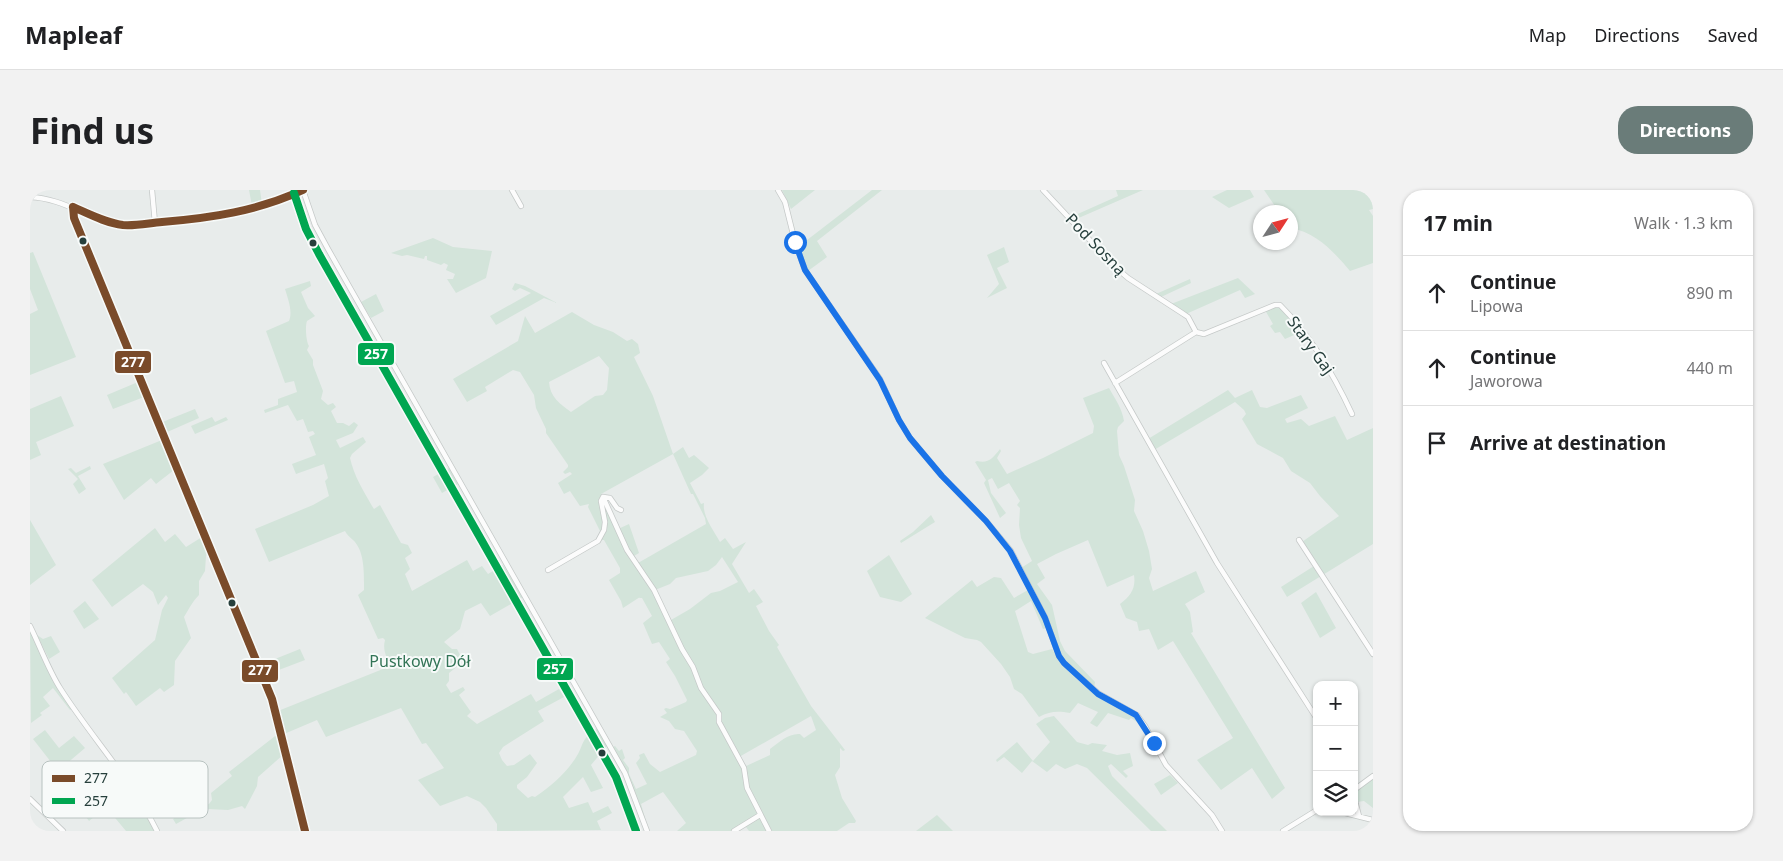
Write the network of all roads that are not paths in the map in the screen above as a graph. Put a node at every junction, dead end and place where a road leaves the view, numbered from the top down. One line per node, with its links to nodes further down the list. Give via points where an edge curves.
1 (152, 190): 11 (street)
2 (286, 190): 8 (street)
3 (303, 190): 8 (street); 38 (street, via 328,249 625,773)
4 (512, 190): 9 (street)
5 (778, 190): 41 (street, via 785,202 805,270 880,380 903,426 922,453 1006,545 1045,618 1055,649 1064,663 1098,694 1136,715 1166,765 1212,815)
6 (1043, 190): 12 (street, Pod Sosną, via 1114,266 1188,317)
7 (30, 197): 10 (street, via 51,199)
8 (287, 198): 11 (street, via 214,217)
9 (521, 206)
10 (73, 207): 11 (street, via 105,221 124,225); 37 (street, via 76,222 272,699)
11 (155, 223)
12 (1196, 332): 14 (street); 15 (street, Stary Gaj, via 1204,334 1275,305 1280,306 1324,360)
13 (1104, 363): 14 (street)
14 (1115, 383): 22 (street, via 1217,564)
15 (1352, 414)
16 (603, 497): 17 (street, via 610,498); 19 (street, via 605,522 598,541); 30 (street, via 627,550 654,590 701,688 719,714 719,722 744,768 747,788)
17 (621, 510)
18 (1299, 540): 21 (street)
19 (548, 570)
20 (30, 626): 23 (street, via 59,686)
21 (1373, 654)
22 (1313, 713)
23 (113, 761)
24 (1373, 776): 25 (street)
25 (1358, 787)
26 (30, 799): 27 (street)
27 (42, 811)
28 (1313, 812): 42 (street)
29 (1358, 812): 31 (street)
30 (760, 815): 39 (street); 40 (street)
31 (1359, 816): 34 (street)
32 (50, 818): 35 (street)
33 (149, 818): 36 (street)
34 (1373, 820)
35 (63, 831)
36 (157, 831)
37 (305, 831)
38 (647, 831)
39 (734, 831)
40 (769, 831)
41 (1222, 831)
42 (1283, 831)

